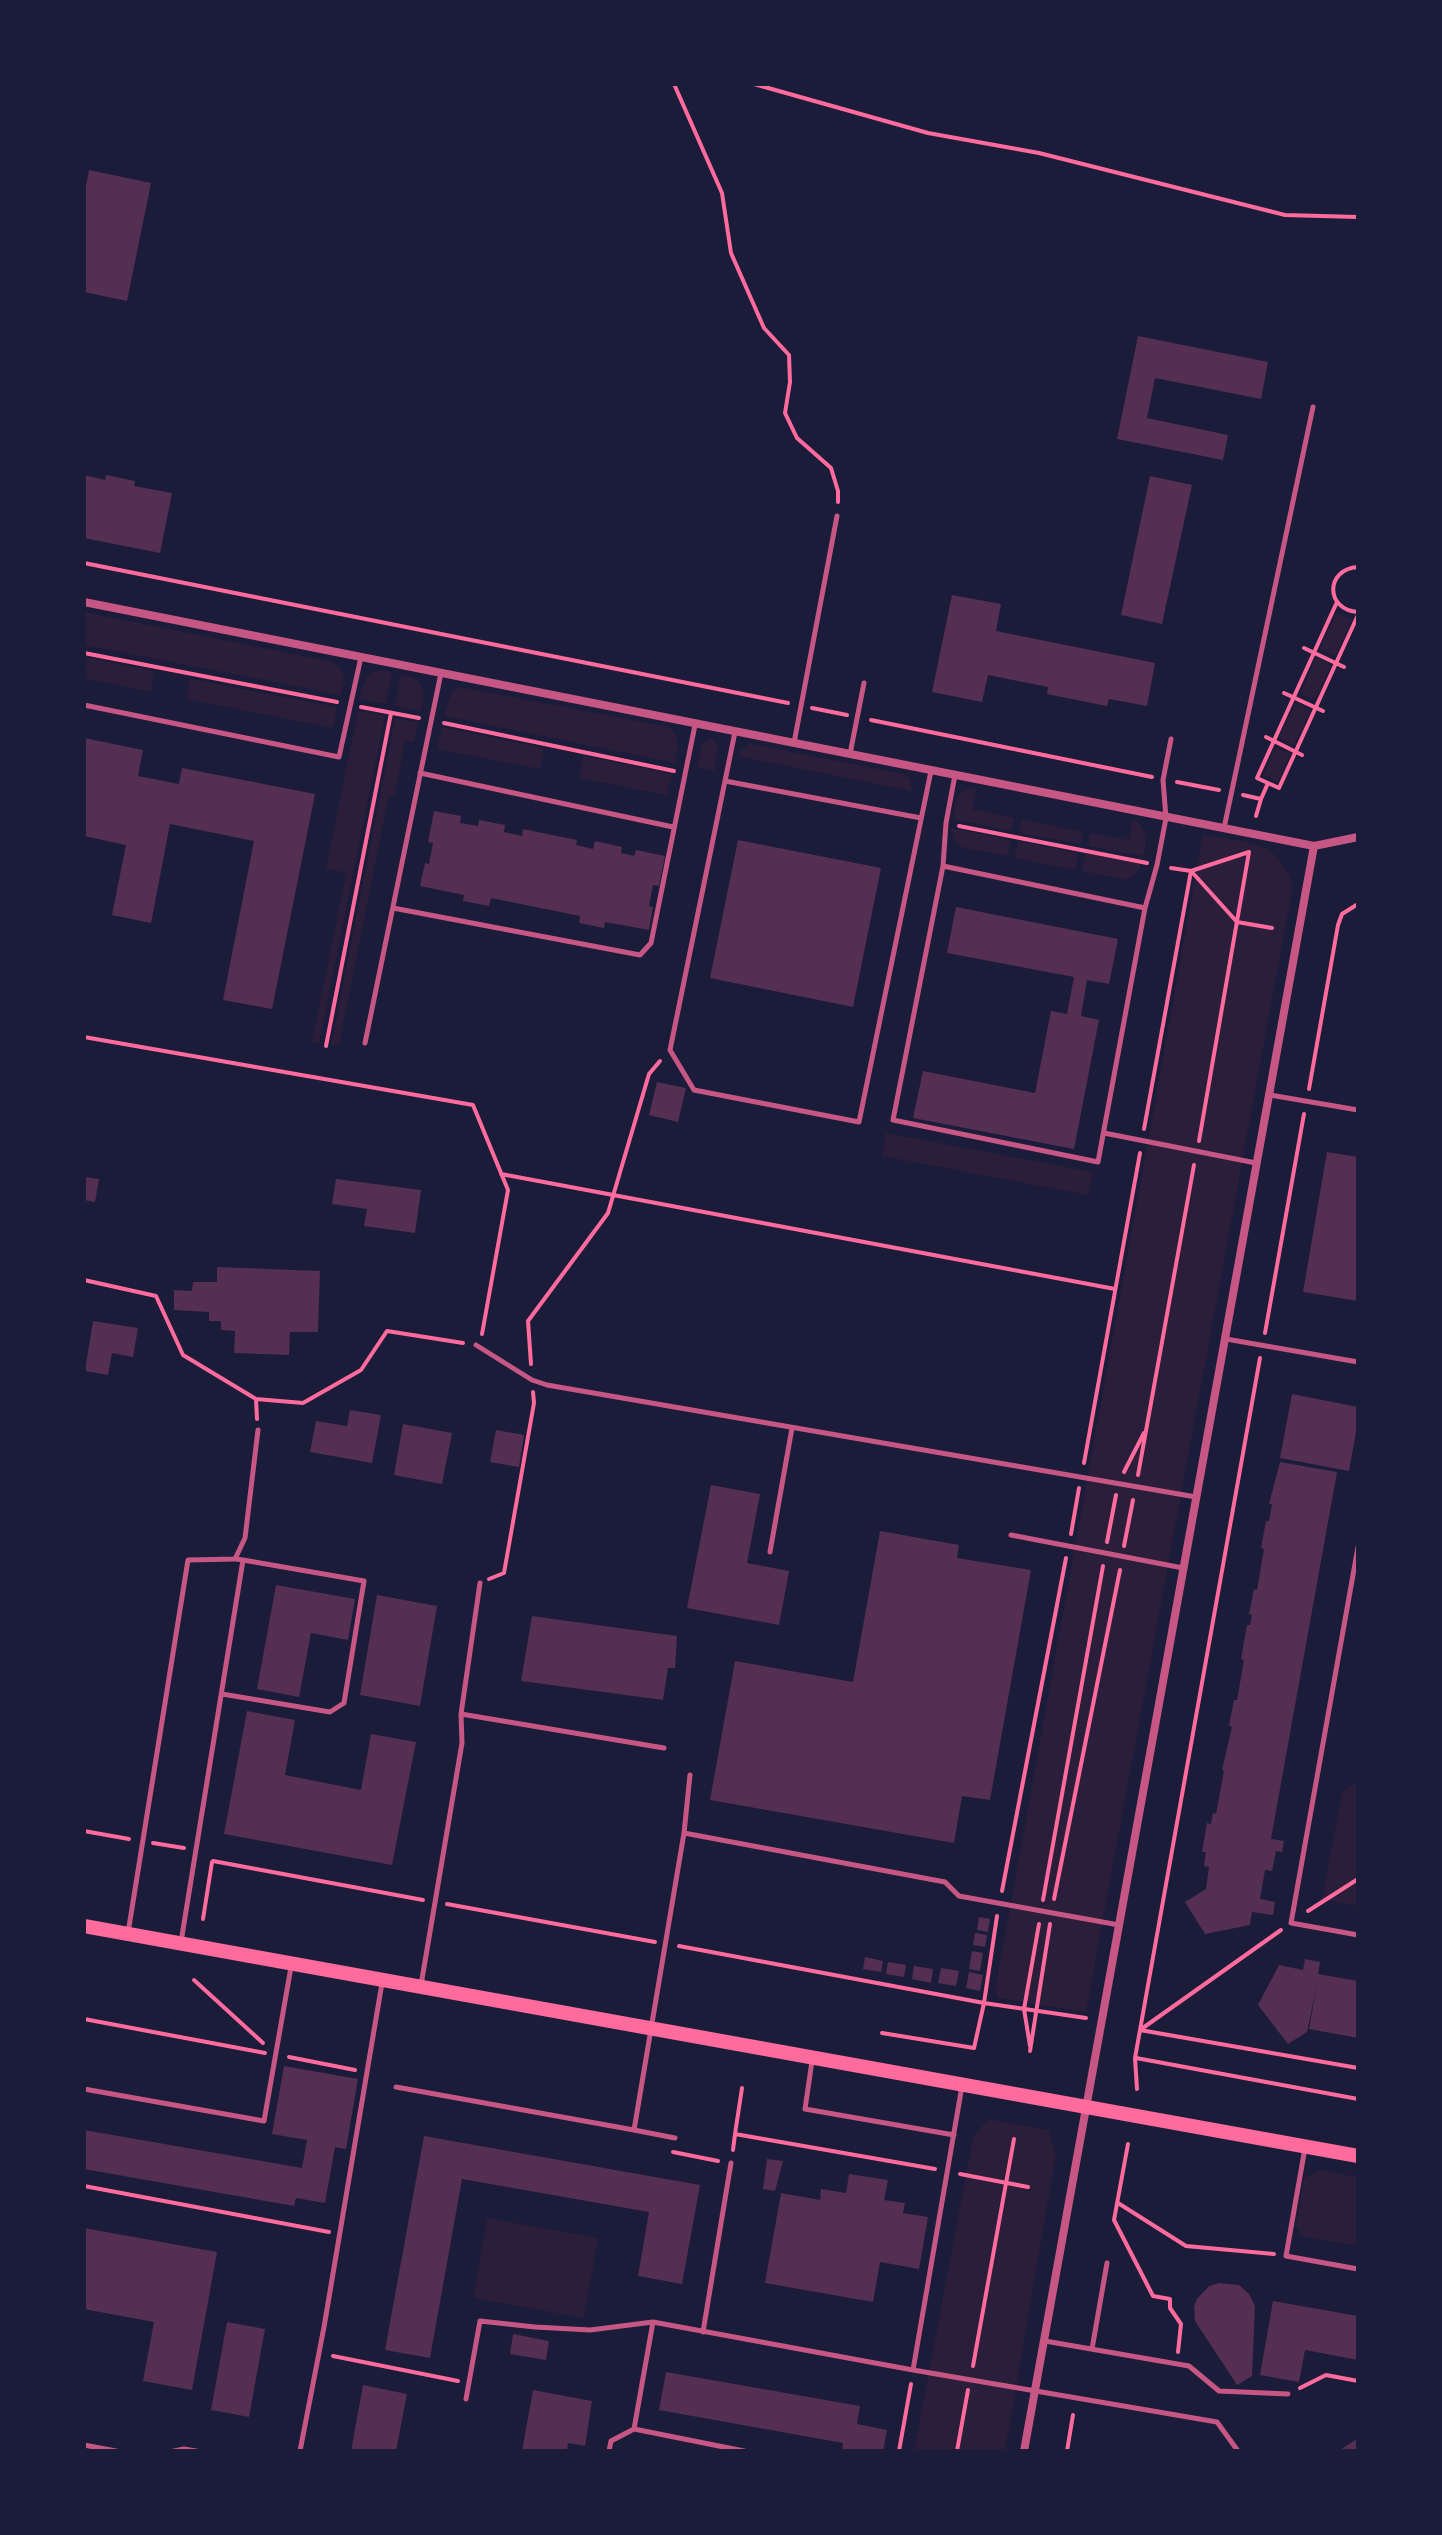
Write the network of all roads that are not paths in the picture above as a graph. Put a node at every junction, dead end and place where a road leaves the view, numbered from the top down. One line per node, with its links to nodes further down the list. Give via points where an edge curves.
1 (1313, 407): 20 (lane)
2 (837, 516): 11 (lane)
3 (84, 602): 4 (street)
4 (361, 657): 5 (street); 7 (lane, via 339,757)
5 (441, 673): 8 (street); 14 (lane)
6 (864, 683): 12 (lane)
7 (84, 705)
8 (695, 725): 9 (street); 19 (lane)
9 (735, 732): 11 (street); 16 (lane)
10 (1171, 739): 18 (lane, via 1163,780)
11 (794, 744): 12 (street)
12 (850, 755): 13 (street)
13 (931, 771): 15 (street); 17 (lane)
14 (420, 773): 19 (lane); 24 (lane)
15 (955, 775): 18 (street); 23 (lane)
16 (725, 781): 17 (lane); 17 (lane, via 670,1050 694,1090 859,1122)
17 (921, 818)
18 (1166, 818): 20 (street); 25 (lane)
19 (673, 827): 24 (lane, via 651,943 640,955)
20 (1223, 829): 22 (street)
21 (1358, 837): 22 (street)
22 (1314, 846): 27 (street)
23 (943, 866): 25 (lane); 29 (lane, via 893,1120 1098,1162)
24 (393, 908): 26 (lane)
25 (1145, 908): 29 (lane)
26 (365, 1043)
27 (1270, 1095): 28 (lane); 30 (street)
28 (1358, 1110)
29 (1104, 1133): 30 (lane)
30 (1257, 1163): 31 (street)
31 (1226, 1339): 33 (lane); 36 (street)
32 (478, 1346): 34 (lane, via 532,1380)
33 (1358, 1362)
34 (792, 1428): 36 (lane); 39 (lane)
35 (258, 1430): 40 (lane, via 245,1538)
36 (1197, 1497): 42 (street)
37 (1011, 1535): 42 (lane)
38 (1358, 1547): 52 (lane, via 1291,1923)
39 (770, 1552)
40 (235, 1559): 41 (lane); 51 (lane, via 188,1560)
41 (243, 1560): 44 (lane); 44 (lane, via 364,1581 352,1658 344,1703 330,1712)
42 (1184, 1568): 49 (street)
43 (480, 1583): 45 (lane)
44 (222, 1694): 53 (lane)
45 (461, 1714): 46 (lane); 56 (lane, via 462,1743)
46 (664, 1748)
47 (690, 1775): 48 (lane)
48 (684, 1833): 49 (lane, via 945,1882 959,1896); 57 (lane)
49 (1120, 1925): 62 (street)
50 (84, 1926): 51 (main road)
51 (128, 1934): 53 (main road)
52 (1358, 1935)
53 (181, 1943): 54 (main road)
54 (292, 1964): 55 (main road); 61 (lane, via 264,2121)
55 (383, 1980): 56 (main road); 84 (lane)
56 (421, 1987): 57 (main road)
57 (651, 2028): 58 (main road); 63 (lane)
58 (812, 2058): 59 (main road); 64 (lane, via 805,2109)
59 (962, 2085): 62 (main road); 64 (lane)
60 (396, 2087): 63 (lane)
61 (84, 2089)
62 (1087, 2108): 66 (main road); 73 (street)
63 (634, 2130): 65 (lane)
64 (954, 2135): 75 (lane)
65 (675, 2138)
66 (1306, 2147): 67 (main road); 70 (lane, via 1286,2256)
67 (1358, 2156)
68 (731, 2163): 72 (lane)
69 (1107, 2263): 74 (lane)
70 (1358, 2269)
71 (653, 2322): 72 (lane); 78 (lane, via 590,2330 480,2321); 79 (lane)
72 (703, 2332): 75 (lane)
73 (1045, 2341): 74 (lane); 76 (street)
74 (1092, 2349): 77 (lane, via 1189,2366 1219,2391)
75 (913, 2370): 76 (lane)
76 (1035, 2391): 87 (street); 88 (lane, via 1217,2422)
77 (1288, 2394)
78 (466, 2399)
79 (634, 2429): 85 (lane, via 611,2441); 86 (lane)
80 (84, 2445): 81 (lane)
81 (116, 2451)
82 (174, 2451): 83 (lane)
83 (196, 2451)
84 (300, 2451)
85 (609, 2451)
86 (744, 2451)
87 (1024, 2451)
88 (1238, 2451)

